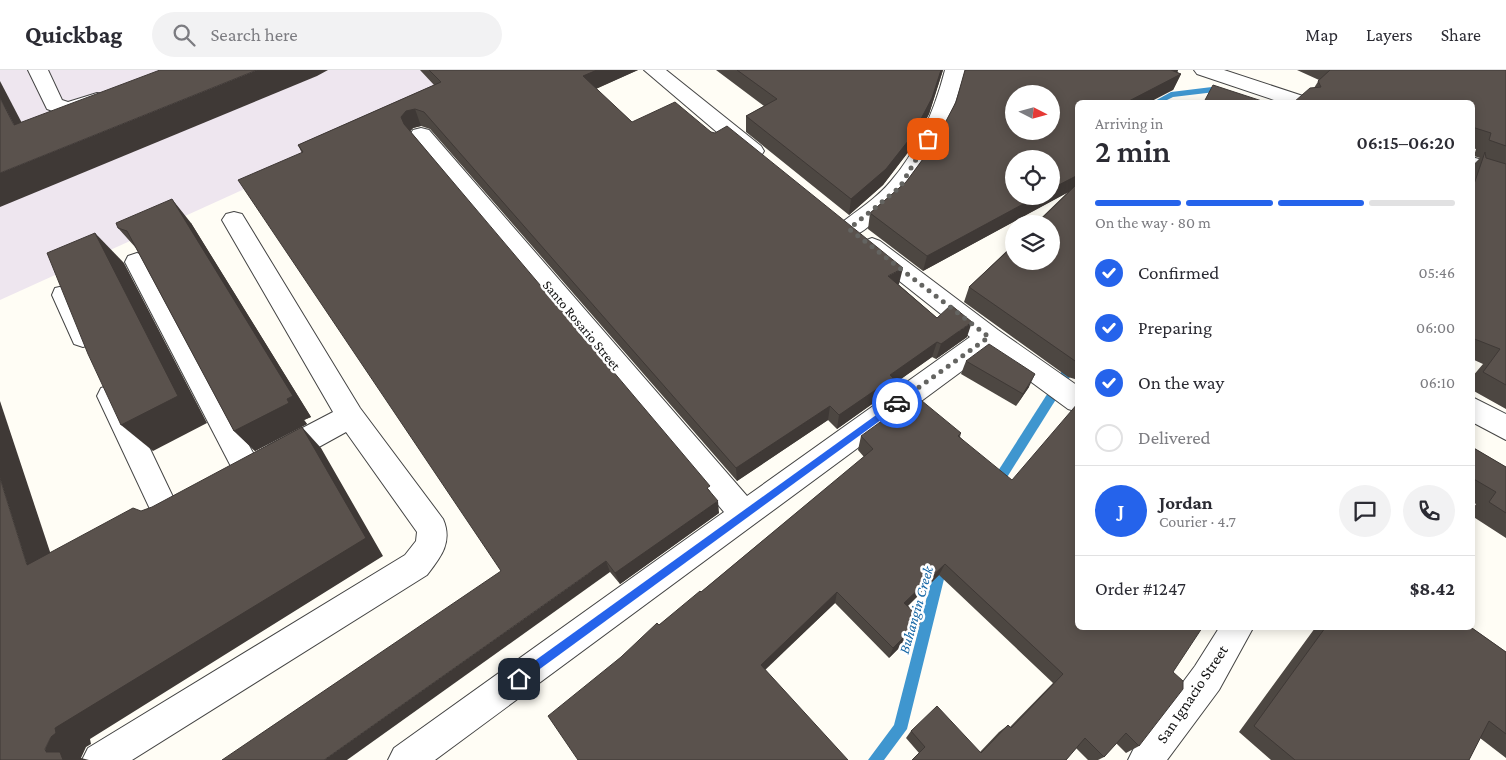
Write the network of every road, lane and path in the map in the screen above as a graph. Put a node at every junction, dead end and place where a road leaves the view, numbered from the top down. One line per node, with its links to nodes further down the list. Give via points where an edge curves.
1 (38, 70): 5 (street, via 54,104 68,110)
2 (654, 70): 8 (street)
3 (955, 70): 14 (street, via 942,110 900,187 842,223)
4 (1204, 70): 6 (street)
5 (114, 93)
6 (1293, 100)
7 (421, 135): 20 (street, Santo Rosario Street)
8 (767, 162)
9 (1475, 165): 10 (street)
10 (1506, 176)
11 (234, 220): 17 (street)
12 (137, 262): 19 (street)
13 (64, 295): 19 (street, via 168,515)
14 (989, 337): 15 (street); 20 (street)
15 (1074, 399)
16 (1475, 410): 18 (street)
17 (350, 416): 19 (street); 22 (street, via 432,529 431,546 416,566)
18 (1506, 428)
19 (248, 471)
20 (744, 514): 23 (street)
21 (1236, 630): 24 (street, San Ignacio Street, via 1207,678)
22 (100, 760)
23 (406, 760)
24 (1146, 760)

